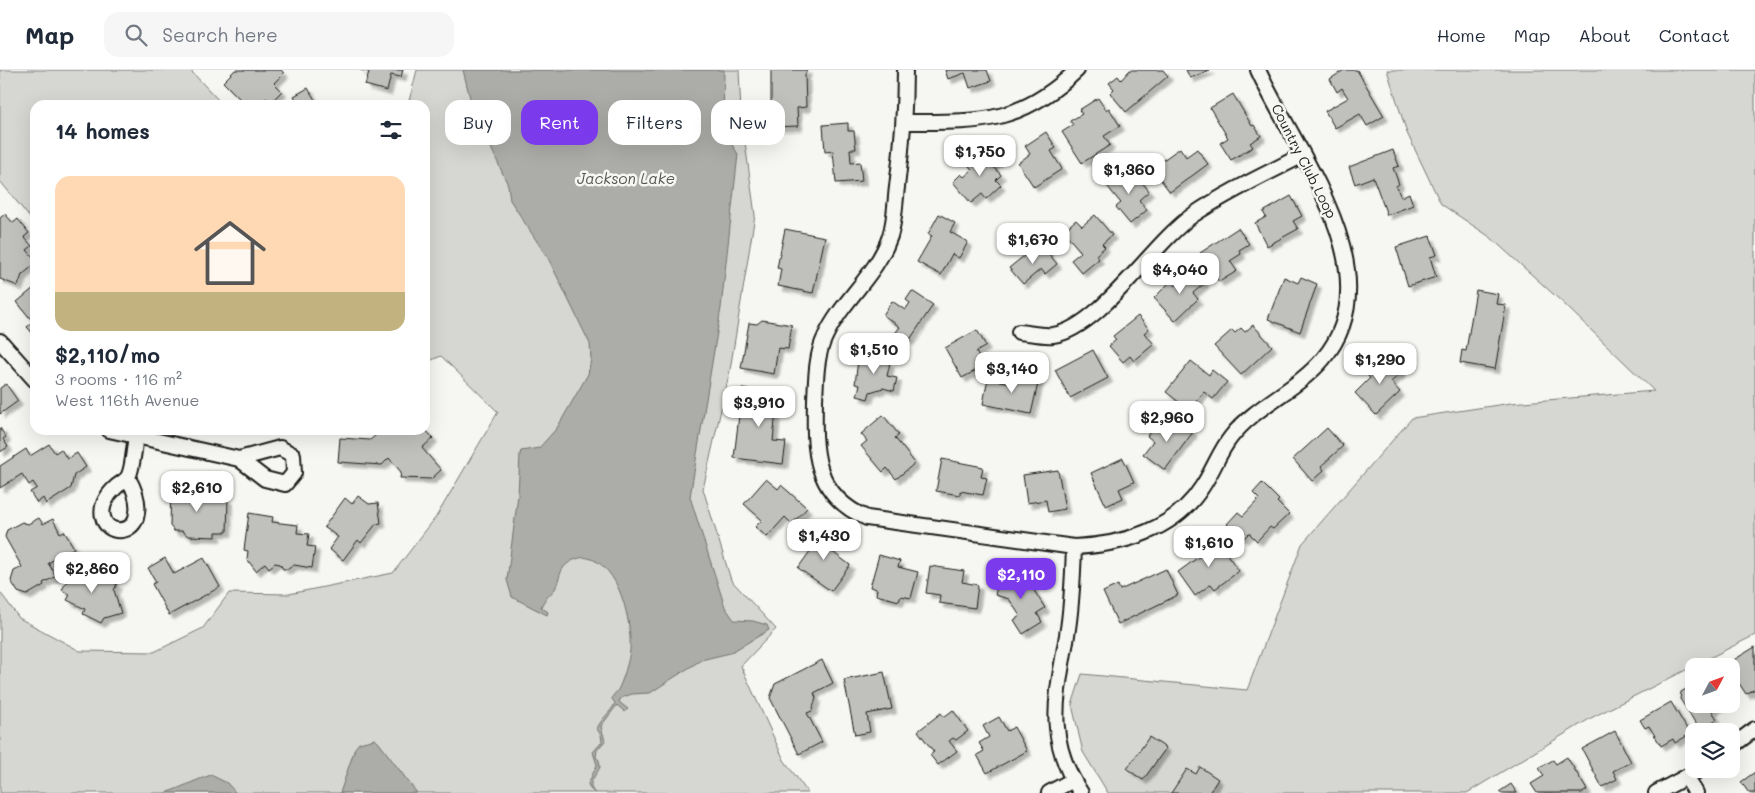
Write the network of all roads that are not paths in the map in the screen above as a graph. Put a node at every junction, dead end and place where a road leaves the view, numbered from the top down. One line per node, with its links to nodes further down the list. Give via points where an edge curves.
1 (905, 70): 4 (street, Country Club Loop)
2 (1077, 70): 4 (street, via 1050,94 1012,113 966,122)
3 (1258, 70): 5 (street, Country Club Loop)
4 (904, 122): 13 (street, Country Club Loop, via 890,236 882,256 824,338 816,389 814,434 818,467 838,499 867,518)
5 (1303, 156): 6 (street, via 1192,216 1153,251 1111,298 1070,328 1054,335); 13 (street, Country Club Loop, via 1333,215 1347,269 1346,310 1331,350 1314,368 1239,428 1198,492 1176,514 1134,538)
6 (1019, 332)
7 (0, 341): 8 (street)
8 (30, 374)
9 (132, 435): 10 (street)
10 (136, 436): 11 (street); 12 (street)
11 (239, 459)
12 (128, 478)
13 (1074, 547): 18 (street, via 1071,610 1055,704 1058,741)
14 (1755, 729): 15 (street)
15 (1740, 740)
16 (1685, 778): 21 (street)
17 (1687, 778): 22 (street)
18 (1073, 780): 19 (street); 20 (street)
19 (1049, 793)
20 (1081, 793)
21 (1656, 793)
22 (1696, 793)

